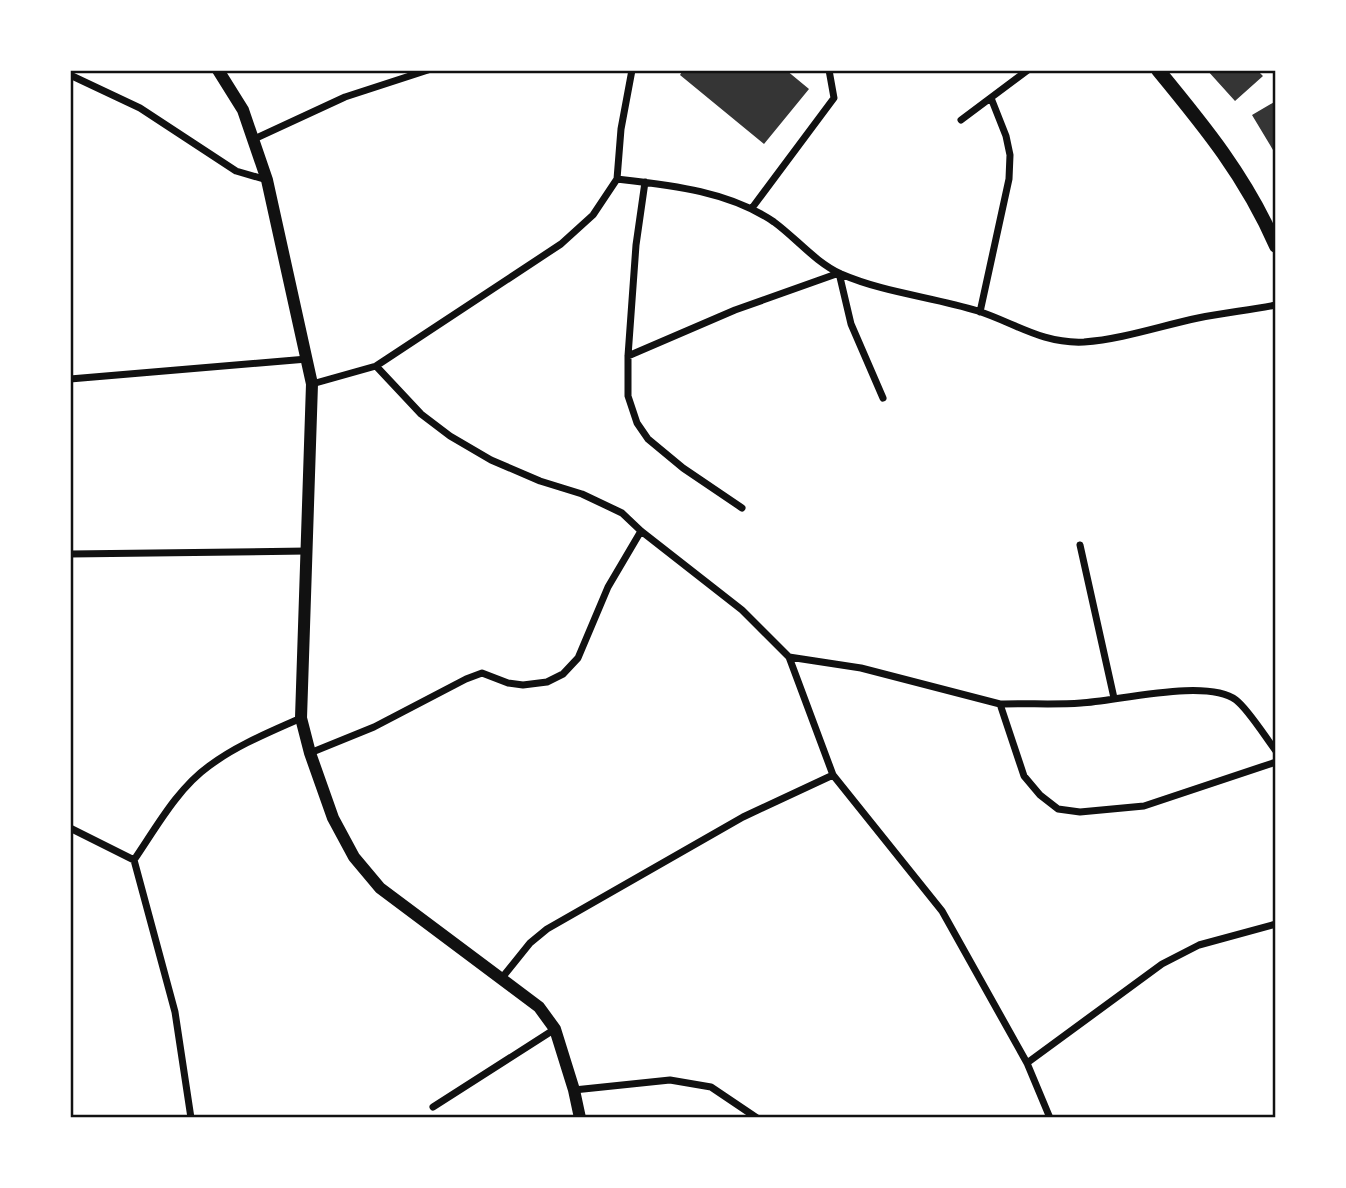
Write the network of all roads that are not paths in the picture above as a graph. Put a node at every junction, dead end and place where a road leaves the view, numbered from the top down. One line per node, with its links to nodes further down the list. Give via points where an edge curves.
1 (218, 70): 10 (street, via 243,110)
2 (428, 70): 10 (street, via 345,97)
3 (632, 70): 11 (street)
4 (829, 70): 14 (street, via 834,99)
5 (1028, 70): 8 (street)
6 (1158, 70): 15 (main road, via 1222,148)
7 (70, 75): 12 (street, via 140,108 236,171)
8 (991, 98): 9 (street); 18 (street, via 1006,136 1009,179)
9 (961, 120)
10 (254, 139): 12 (street)
11 (617, 179): 13 (street); 21 (street, via 593,215 561,244)
12 (267, 180): 20 (street)
13 (645, 182): 14 (street, via 714,195); 19 (street)
14 (752, 208): 16 (street)
15 (1276, 246)
16 (839, 273): 18 (street, via 893,292); 19 (street, via 735,310); 24 (street, via 851,324)
17 (1276, 305): 18 (street, via 1083,342 1036,336)
18 (980, 312)
19 (628, 356): 25 (street, via 628,396 637,424 648,439)
20 (307, 359): 22 (street); 23 (street)
21 (376, 366): 23 (street); 26 (street, via 421,414 450,436 491,460 622,513)
22 (70, 379)
23 (312, 384): 28 (street)
24 (883, 398)
25 (742, 508)
26 (641, 531): 30 (street, via 742,610); 35 (street, via 608,587 578,659 563,674 523,685 482,673)
27 (1080, 545): 31 (street)
28 (307, 551): 29 (street); 33 (street)
29 (70, 554)
30 (789, 657): 32 (street, via 861,668); 37 (street)
31 (1114, 698): 32 (street); 34 (street, via 1217,691 1236,700)
32 (1000, 704): 36 (street, via 1024,776 1058,809 1080,812 1144,806)
33 (301, 718): 35 (street); 39 (street, via 206,767 178,796)
34 (1276, 751)
35 (310, 753): 41 (street, via 333,818 354,857 380,888)
36 (1276, 762)
37 (834, 775): 41 (street, via 743,817 566,917 530,943); 43 (street, via 943,911)
38 (70, 828): 39 (street)
39 (134, 860): 46 (street, via 176,1012)
40 (1276, 924): 43 (street, via 1199,945 1161,964)
41 (502, 979): 42 (street, via 539,1007)
42 (555, 1029): 44 (street); 45 (street)
43 (1027, 1063): 49 (street)
44 (574, 1090): 47 (street); 48 (street, via 670,1080 711,1087)
45 (433, 1107)
46 (191, 1118)
47 (580, 1118)
48 (757, 1118)
49 (1050, 1118)

